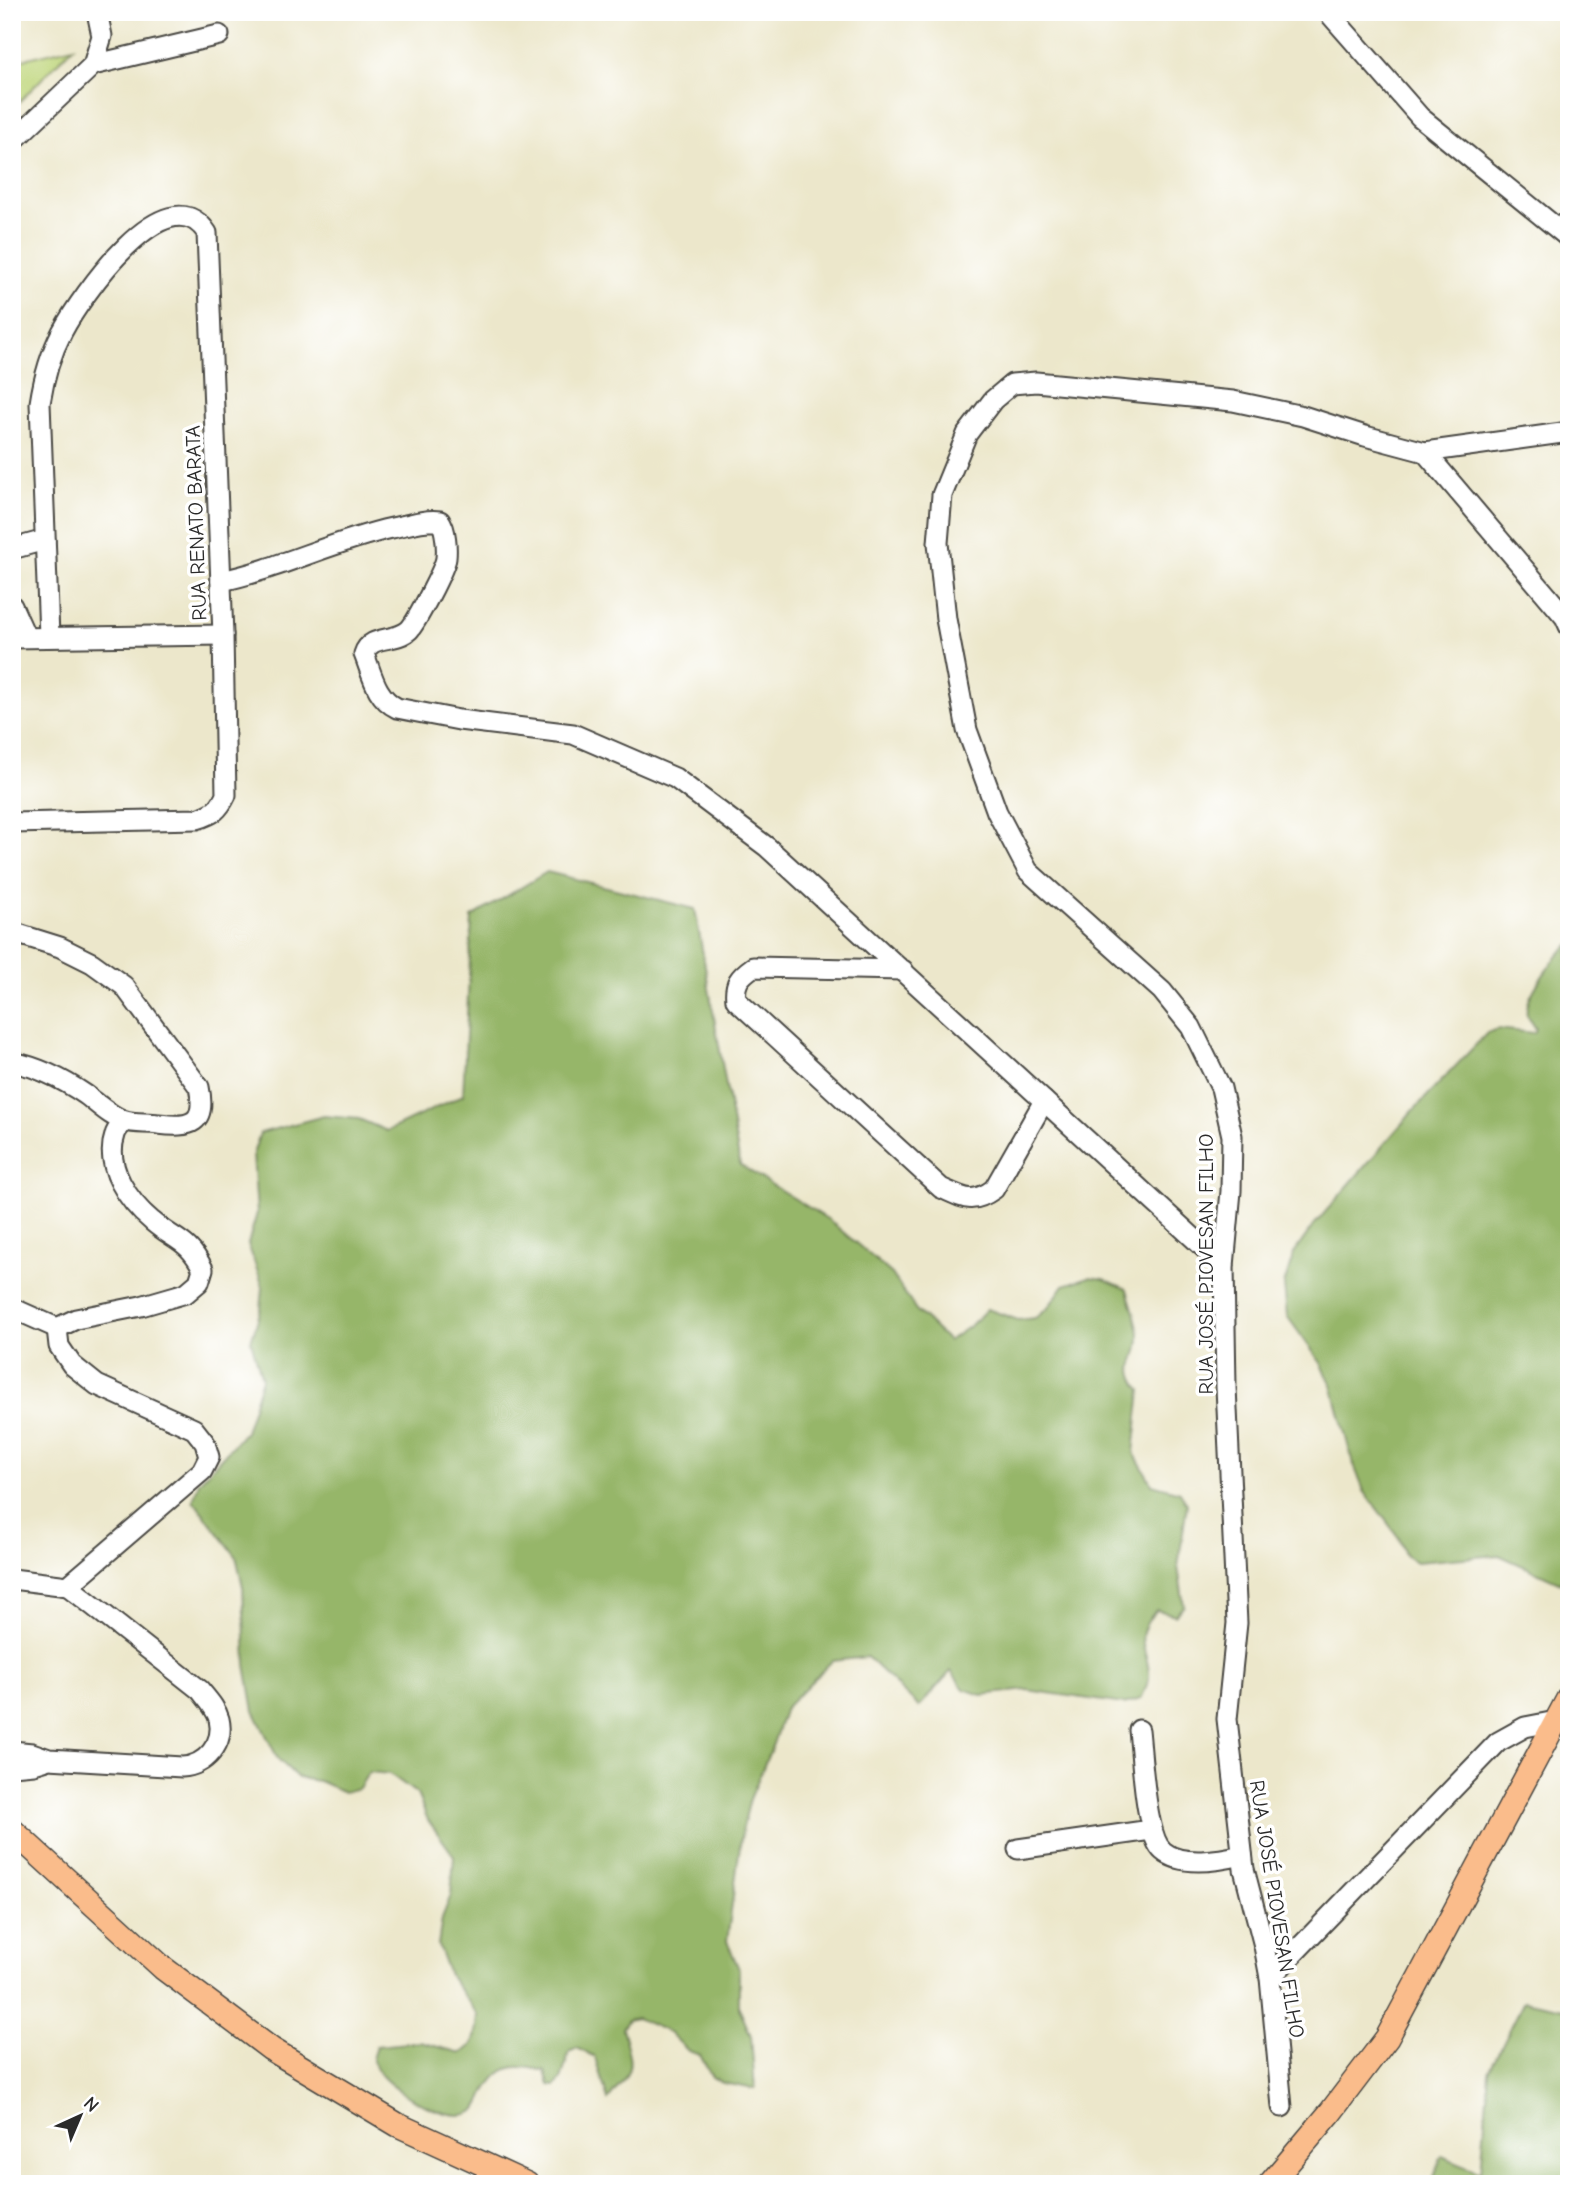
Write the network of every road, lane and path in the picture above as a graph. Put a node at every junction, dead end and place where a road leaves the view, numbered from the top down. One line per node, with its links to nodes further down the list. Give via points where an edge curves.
1 (97, 12): 4 (street, via 102,36)
2 (1328, 12): 6 (street, via 1420,117)
3 (219, 35): 4 (street)
4 (93, 65): 5 (street)
5 (12, 142)
6 (1569, 238)
7 (1569, 432): 8 (street, RUA JOSÉ PIOVESAN FILHO)
8 (1425, 452): 13 (street); 23 (street, RUA JOSÉ PIOVESAN FILHO, via 1233,401 1036,382 1012,384 967,434 942,495 938,543 946,619 967,730 997,812 1028,871 1162,991 1191,1027 1221,1088 1232,1136)
9 (45, 540): 10 (street); 11 (street, RUA RENATO BARATA, via 40,403 45,370 86,293 121,253 150,226 171,216 188,217 200,222 207,233); 15 (street)
10 (12, 549)
11 (221, 582): 14 (street, RUA RENATO BARATA); 19 (street, via 359,536 417,522 440,522 446,562 416,620 401,635 371,643 363,654 387,703 459,720 573,734 676,778 767,847)
12 (12, 606): 16 (street)
13 (1569, 626)
14 (223, 635): 15 (street); 17 (street, RUA RENATO BARATA, via 228,781 220,809 197,819)
15 (49, 636): 16 (street)
16 (19, 638)
17 (12, 823)
18 (12, 933): 22 (street, via 60,947 124,986 199,1087 203,1105 197,1119 188,1125)
19 (903, 970): 21 (street); 21 (street, via 752,967 740,976 736,1000 941,1188 965,1199 981,1198 994,1189)
20 (12, 1062): 22 (street, via 72,1086)
21 (1044, 1101): 23 (street)
22 (124, 1121): 25 (street, via 114,1134 113,1160 125,1193 153,1222 196,1254 203,1269 199,1282 186,1293 76,1319)
23 (1224, 1266): 37 (street, RUA JOSÉ PIOVESAN FILHO, via 1237,1623 1227,1719)
24 (12, 1308): 25 (street)
25 (57, 1328): 27 (street, via 59,1346 72,1365 97,1385 194,1429 209,1457 202,1471)
26 (12, 1579): 27 (street)
27 (68, 1586): 32 (street, via 200,1690 213,1706 219,1736 206,1759 193,1766)
28 (1569, 1697): 29 (main road)
29 (1556, 1721): 38 (street, via 1525,1727 1498,1742); 42 (main road, via 1387,2038)
30 (1139, 1730): 35 (street)
31 (12, 1751): 32 (street)
32 (48, 1759): 33 (street)
33 (12, 1766)
34 (12, 1830): 40 (main road, via 163,1968 271,2049)
35 (1151, 1830): 36 (street); 37 (street, via 1163,1851 1180,1859 1214,1861)
36 (1018, 1849)
37 (1242, 1855): 38 (street, RUA JOSÉ PIOVESAN FILHO)
38 (1270, 1978): 39 (street, RUA JOSÉ PIOVESAN FILHO)
39 (1282, 2107)
40 (486, 2175): 41 (main road)
41 (527, 2184)
42 (1270, 2184)

